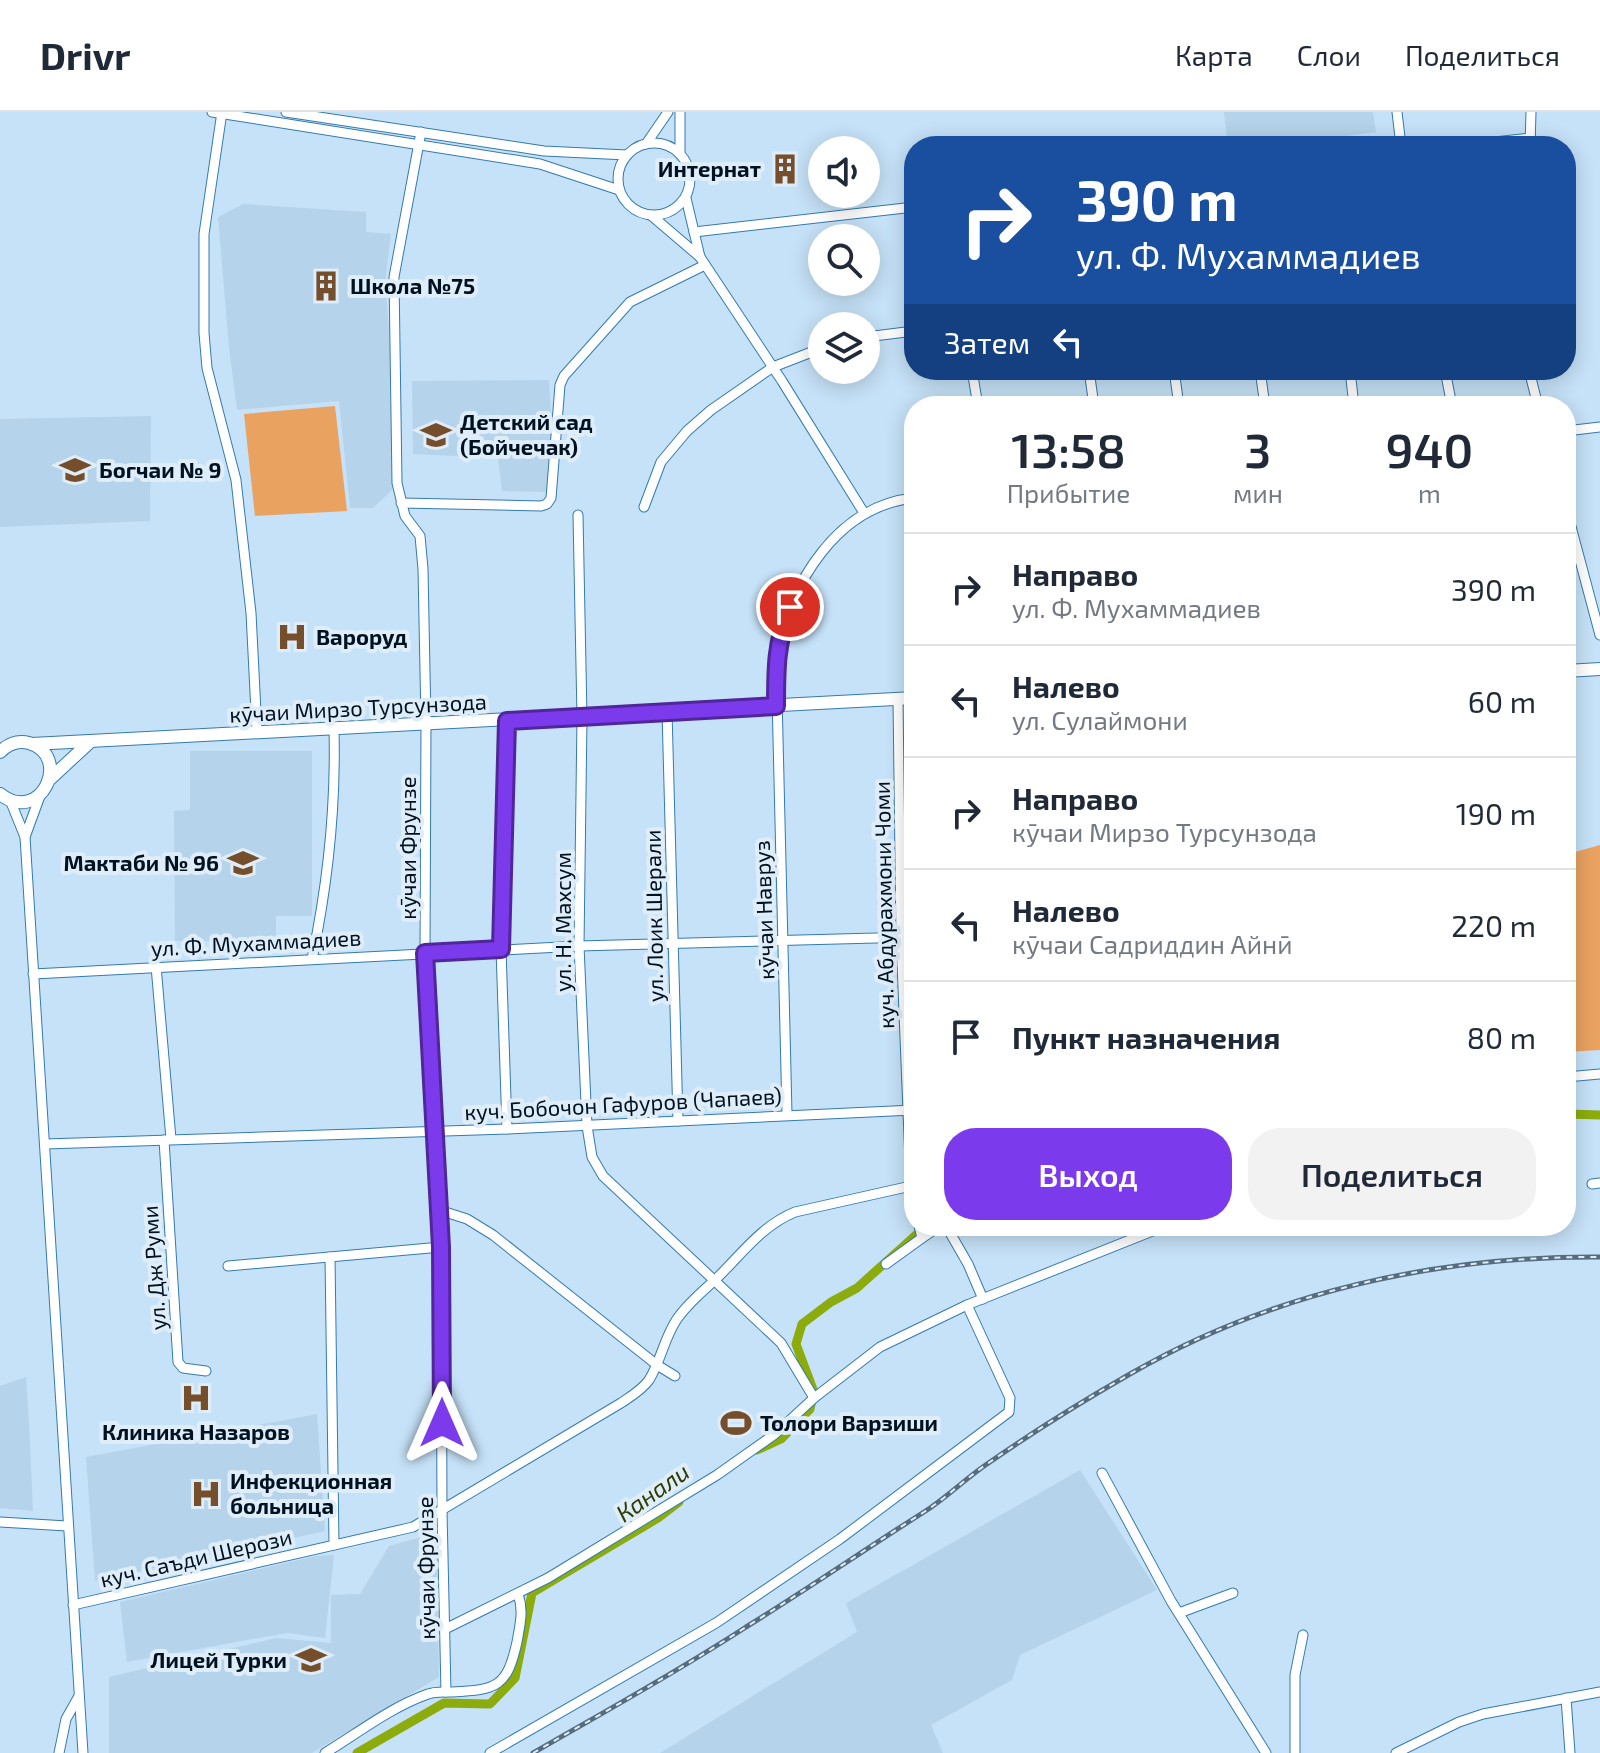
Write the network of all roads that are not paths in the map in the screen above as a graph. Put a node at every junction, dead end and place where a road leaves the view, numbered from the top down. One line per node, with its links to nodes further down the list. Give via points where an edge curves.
1 (218, 112): 11 (street); 43 (street, via 204,234 204,333 207,368 236,480)
2 (286, 112): 7 (street)
3 (668, 112): 10 (street)
4 (680, 112): 12 (street)
5 (1397, 112): 8 (street)
6 (1531, 112): 9 (street)
7 (421, 132): 11 (street); 13 (street, via 544,151)
8 (1400, 136)
9 (1531, 136)
10 (646, 144): 12 (street, via 665,145); 13 (street)
11 (419, 145): 14 (street, via 540,164); 27 (street, via 394,277)
12 (680, 154): 15 (street, via 690,176)
13 (627, 155): 14 (street, via 618,171)
14 (619, 190): 17 (street, via 633,210)
15 (686, 198): 17 (street, via 668,213); 18 (street)
16 (904, 208): 18 (street)
17 (652, 216): 19 (street)
18 (694, 232): 19 (street)
19 (703, 261): 23 (street); 27 (street, via 630,302 568,369 560,385 547,504)
20 (904, 332): 21 (street)
21 (880, 335)
22 (808, 353): 23 (street)
23 (773, 367): 28 (street, via 687,431 661,462); 29 (street)
24 (1600, 427): 25 (street)
25 (1576, 430)
26 (904, 500): 29 (street)
27 (401, 503): 41 (street, кӯчаи Фрунзе, via 420,536)
28 (644, 507)
29 (864, 513): 37 (street, кӯчаи Навруз, via 816,558 799,586 776,654)
30 (578, 515): 39 (street, ул. Н. Махсум)
31 (1576, 545): 32 (street)
32 (1600, 635)
33 (1600, 669): 34 (main road)
34 (1576, 670)
35 (898, 699): 36 (main road, кӯчаи Мирзо Турсунзода); 37 (main road, кӯчаи Мирзо Турсунзода); 52 (street, куч. Абдурахмони Чоми)
36 (904, 699)
37 (776, 706): 38 (main road, кӯчаи Мирзо Турсунзода); 54 (street, кӯчаи Навруз)
38 (667, 711): 39 (main road, кӯчаи Мирзо Турсунзода); 55 (street, ул. Лоик Шерали)
39 (582, 717): 40 (main road, кӯчаи Мирзо Турсунзода); 56 (street, ул. Н. Махсум)
40 (507, 721): 41 (main road, кӯчаи Мирзо Турсунзода); 57 (street)
41 (426, 723): 42 (main road, кӯчаи Мирзо Турсунзода); 58 (street, кӯчаи Фрунзе)
42 (334, 729): 43 (main road, кӯчаи Мирзо Турсунзода); 59 (street, via 331,847)
43 (257, 732): 44 (main road, кӯчаи Мирзо Турсунзода)
44 (91, 741): 46 (main road, кӯчаи Мирзо Турсунзода); 48 (main road)
45 (6, 744): 46 (main road, кӯчаи Мирзо Турсунзода); 47 (main road, кӯчаи Мирзо Турсунзода)
46 (32, 744): 48 (main road, via 50,762)
47 (0, 752)
48 (51, 778): 49 (main road)
49 (40, 796): 50 (main road, via 26,802); 51 (street)
50 (5, 797): 51 (street)
51 (25, 837): 61 (street)
52 (901, 938): 53 (street, ул. Ф. Мухаммадиев); 54 (street, ул. Ф. Мухаммадиев); 62 (street, куч. Абдурахмони Чоми)
53 (904, 938)
54 (783, 941): 55 (street, ул. Ф. Мухаммадиев); 66 (street, кӯчаи Навруз)
55 (672, 942): 56 (street, ул. Ф. Мухаммадиев); 67 (street, ул. Лоик Шерали)
56 (579, 946): 57 (street, ул. Ф. Мухаммадиев); 68 (street, ул. Н. Махсум)
57 (501, 949): 58 (street, ул. Ф. Мухаммадиев); 69 (street)
58 (425, 953): 59 (street, ул. Ф. Мухаммадиев); 70 (street, кӯчаи Фрунзе)
59 (312, 959): 60 (street, ул. Ф. Мухаммадиев)
60 (156, 966): 61 (street, ул. Ф. Мухаммадиев); 71 (street)
61 (33, 974): 72 (street)
62 (904, 990)
63 (1600, 1074): 64 (street)
64 (1576, 1076)
65 (904, 1110): 66 (street, куч. Бобочон Гафуров (Чапаев))
66 (787, 1114): 67 (street, куч. Бобочон Гафуров (Чапаев))
67 (678, 1121): 68 (street, куч. Бобочон Гафуров (Чапаев))
68 (587, 1126): 69 (street, куч. Бобочон Гафуров (Чапаев)); 83 (street, ул. Н. Махсум, via 592,1157 603,1176)
69 (507, 1129): 70 (street, куч. Бобочон Гафуров (Чапаев))
70 (434, 1130): 71 (street, куч. Бобочон Гафуров (Чапаев)); 74 (street, кӯчаи Фрунзе)
71 (168, 1140): 72 (street, куч. Бобочон Гафуров (Чапаев)); 87 (street, ул. Дж Руми, via 178,1362 183,1368)
72 (45, 1144): 93 (street)
73 (904, 1188): 83 (street, куч. Саъди Шерози, via 781,1218)
74 (439, 1210): 79 (street, кӯчаи Фрунзе); 86 (street, via 493,1235)
75 (925, 1236): 78 (street)
76 (952, 1236): 84 (street)
77 (1140, 1236): 84 (street)
78 (922, 1238): 81 (street)
79 (441, 1247): 80 (street); 91 (street, кӯчаи Фрунзе)
80 (330, 1257): 82 (street); 94 (street)
81 (886, 1264)
82 (228, 1266)
83 (715, 1279): 86 (street, куч. Саъди Шерози, via 677,1319); 89 (street, ул. Н. Махсум, via 781,1343)
84 (983, 1299): 85 (street)
85 (967, 1305): 89 (street, via 880,1347); 108 (street, via 1010,1398 1009,1412 840,1539 716,1623)
86 (657, 1365): 88 (street); 91 (street, куч. Саъди Шерози, via 648,1382 621,1403)
87 (206, 1371)
88 (675, 1376)
89 (814, 1398): 96 (street, via 717,1475)
90 (1102, 1473): 98 (street)
91 (442, 1511): 94 (street, куч. Саъди Шерози, via 413,1527); 99 (street, кӯчаи Фрунзе)
92 (0, 1522): 93 (street)
93 (67, 1526): 97 (street)
94 (334, 1545): 97 (street, куч. Саъди Шерози)
95 (1233, 1593): 98 (street)
96 (518, 1594): 99 (street); 101 (street, via 522,1616 504,1680)
97 (73, 1605): 103 (street)
98 (1179, 1613): 109 (street)
99 (445, 1629): 101 (street, кӯчаи Фрунзе)
100 (1303, 1635): 110 (street, via 1295,1675)
101 (446, 1692): 107 (street, via 422,1696)
102 (1600, 1692): 104 (street)
103 (79, 1695): 105 (street, via 66,1719); 106 (street)
104 (1566, 1698): 111 (street, via 1483,1714); 112 (street)
105 (59, 1753)
106 (83, 1753)
107 (325, 1753)
108 (490, 1753)
109 (1266, 1753)
110 (1295, 1753)
111 (1396, 1753)
112 (1570, 1753)

